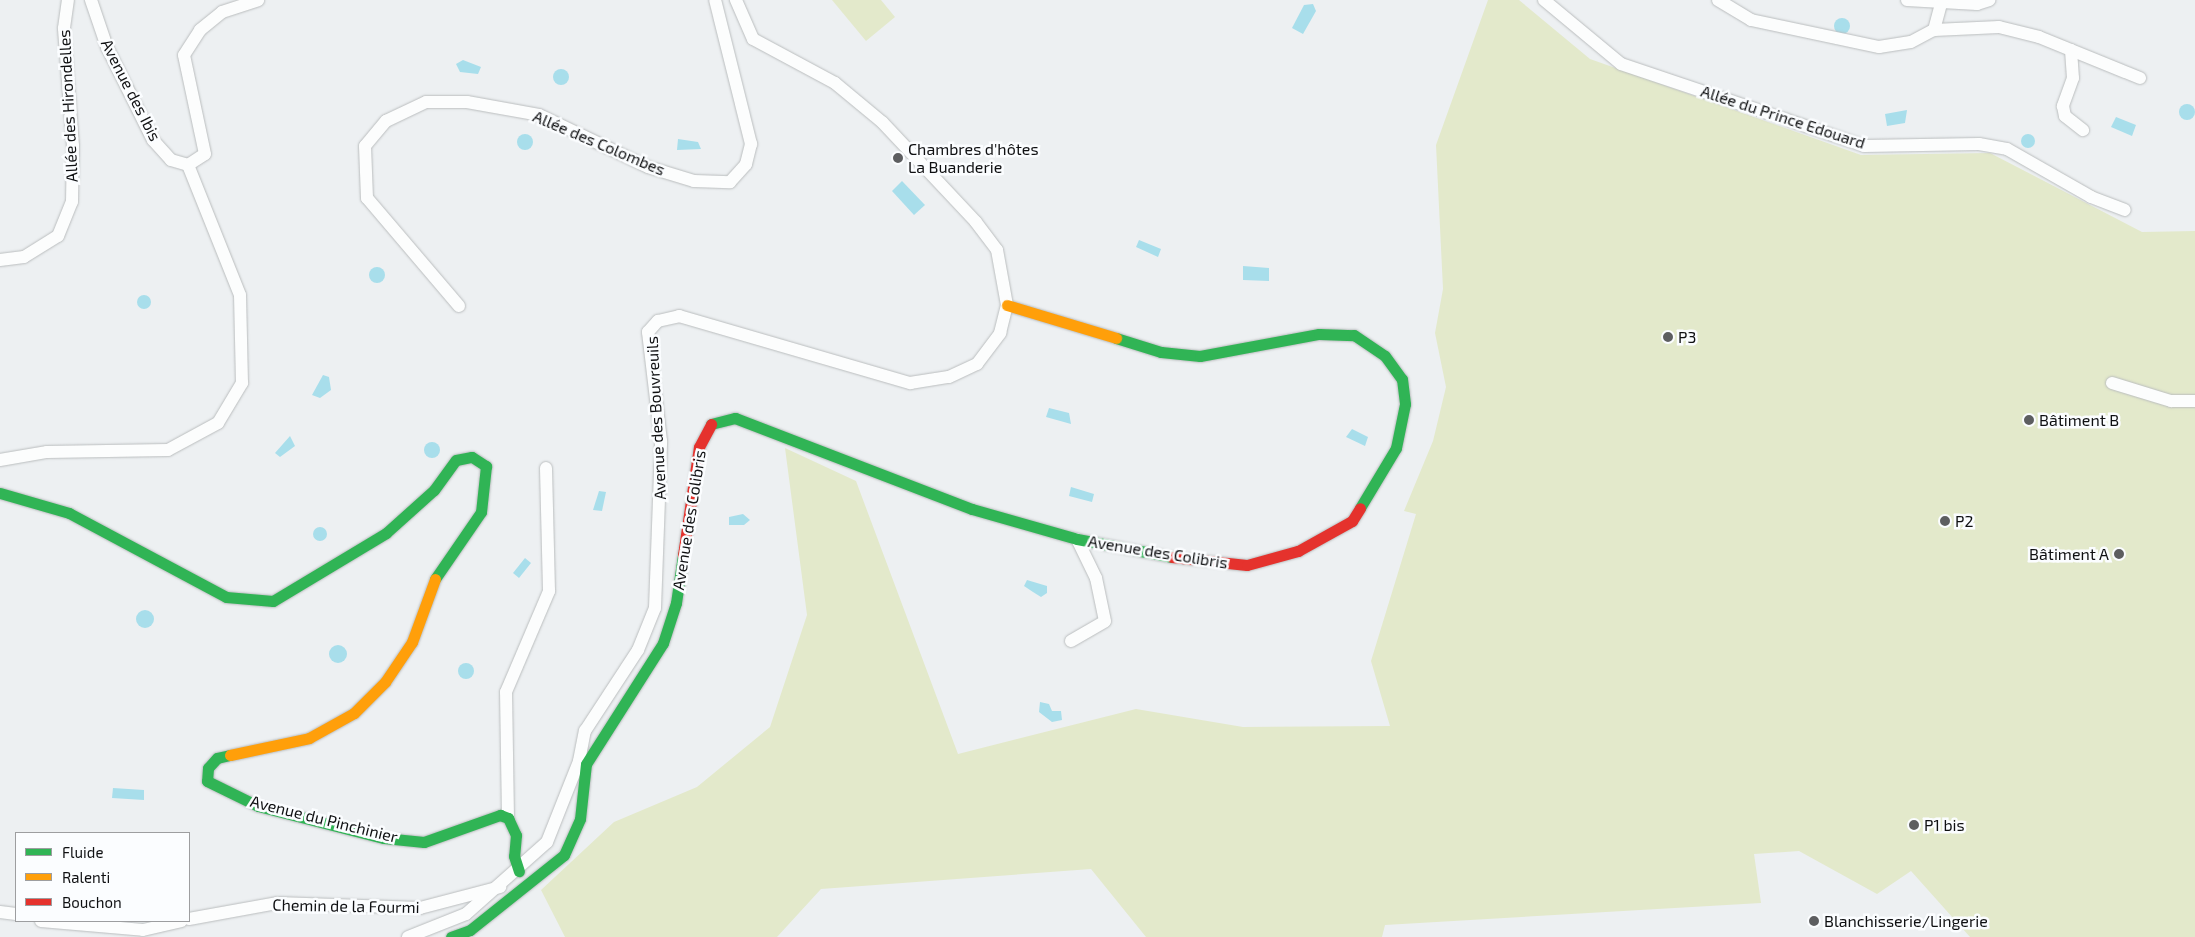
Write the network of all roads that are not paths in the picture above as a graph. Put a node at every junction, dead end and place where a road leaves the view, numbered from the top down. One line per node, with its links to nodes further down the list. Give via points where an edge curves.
1 (68, 0): 17 (street, Allée des Hirondelles, via 64,28 73,146 72,202 58,236 24,257)
2 (91, 0): 15 (street, Avenue des Ibis, via 107,47 153,140 171,160)
3 (258, 0): 15 (street, via 222,12 200,30 184,55 205,154)
4 (715, 0): 19 (street, Allée des Colombes, via 751,144 746,164 730,182 694,181 648,167 539,115 467,102 426,102 386,121 365,146 367,198)
5 (736, 0): 18 (street, via 753,39 835,83 882,122 976,222 997,250)
6 (1544, 0): 16 (street, Allée du Prince Edouard, via 1621,64 1864,146 1979,144 2007,150 2091,197)
7 (1718, 0): 11 (street, via 1751,20 1879,47 1911,42)
8 (1907, 0): 10 (street)
9 (1989, 0): 10 (street)
10 (1941, 3): 11 (street)
11 (1934, 30): 12 (street, via 1999,27)
12 (2071, 50): 13 (street); 14 (street, via 2072,78 2063,106 2065,116)
13 (2140, 78)
14 (2083, 130)
15 (188, 165): 22 (street, via 240,295 242,383 218,424 168,450 48,452)
16 (2124, 210)
17 (0, 260)
18 (1007, 305): 25 (street, Avenue des Colibris, via 1162,352 1200,356 1319,334 1354,335 1385,356 1402,380 1406,404 1396,448 1357,513 1352,521 1298,551 1247,565 1209,564); 27 (street, Avenue des Bouvreuils, via 1000,333 977,364 950,377 910,383 864,373 679,316 658,321 648,332 660,441 656,608 638,650 585,731)
19 (458, 306)
20 (2112, 383): 21 (street, via 2171,401)
21 (2195, 401)
22 (0, 460)
23 (546, 468): 28 (street, via 549,591 506,692)
24 (0, 493): 28 (street, Avenue du Pinchinier, via 69,513 226,597 273,601 386,533 434,490 456,460 472,457 486,466 481,512 440,566 412,642 385,682 354,714 309,738 217,758 208,768 207,781 258,806 384,838 424,842 491,816)
25 (1077, 539): 26 (street, via 1096,578 1105,621); 27 (street, Avenue des Colibris, via 972,510 735,418 711,424 699,447 676,602 663,643)
26 (1072, 641)
27 (582, 762): 29 (street, Avenue des Bouvreuils, via 547,842); 37 (street, Avenue des Colibris, via 580,818 564,855 470,930)
28 (508, 818): 29 (street, via 516,835 514,856)
29 (519, 871): 30 (street, Avenue des Bouvreuils)
30 (500, 887): 33 (street, Chemin de la Fourmi, via 420,908 277,903); 36 (street, Avenue des Bouvreuils, via 466,914)
31 (0, 912): 32 (street)
32 (15, 914)
33 (190, 919)
34 (52, 922): 35 (street, via 143,930)
35 (177, 922)
36 (408, 937)
37 (451, 937)

